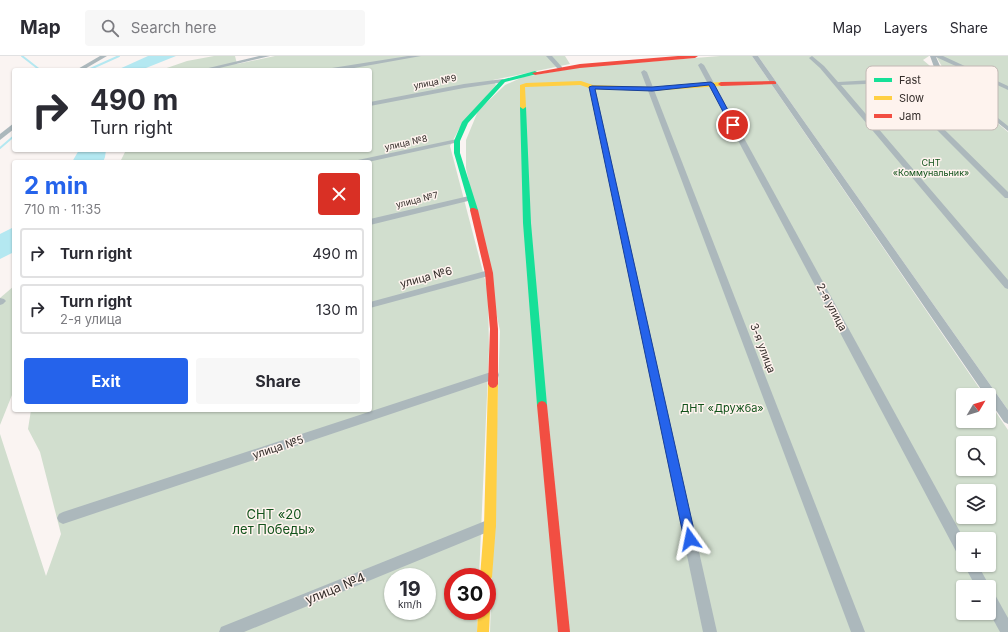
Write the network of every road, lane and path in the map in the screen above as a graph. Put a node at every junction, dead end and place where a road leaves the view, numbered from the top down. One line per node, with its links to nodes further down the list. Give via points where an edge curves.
1 (104, 56): 13 (street)
2 (267, 56): 14 (street)
3 (418, 56): 15 (street)
4 (549, 56): 16 (street)
5 (695, 56): 16 (street)
6 (755, 56): 22 (street)
7 (933, 56): 11 (street)
8 (938, 56): 12 (street)
9 (812, 58): 23 (street)
10 (701, 65): 21 (street, 2-я улица)
11 (937, 66)
12 (960, 66)
13 (83, 68)
14 (212, 68)
15 (344, 68)
16 (560, 68): 18 (street)
17 (644, 72): 26 (street, 3-я улица)
18 (503, 80): 27 (street, улица №9); 35 (street, via 474,111)
19 (866, 82): 23 (street)
20 (998, 83): 25 (street)
21 (711, 84): 22 (street); 26 (street); 47 (street, 2-я улица)
22 (774, 84): 44 (street)
23 (835, 84): 28 (street)
24 (592, 87): 26 (street); 53 (street, via 581,83 522,86 535,321); 54 (street)
25 (1008, 88)
26 (652, 89): 55 (street, 3-я улица)
27 (372, 104)
28 (866, 120)
29 (998, 120): 31 (street)
30 (12, 127): 34 (street)
31 (1008, 129)
32 (874, 130): 41 (street)
33 (941, 130): 37 (street)
34 (0, 138)
35 (457, 141): 36 (street, улица №8); 38 (street)
36 (367, 160)
37 (1008, 196)
38 (469, 198): 39 (street, улица №7); 40 (street, via 480,230)
39 (372, 222)
40 (489, 273): 42 (street, улица №6); 43 (street, via 494,328)
41 (1008, 286)
42 (372, 304)
43 (494, 375): 45 (street, улица №5); 46 (street)
44 (1008, 419)
45 (63, 518)
46 (490, 525): 48 (street); 51 (street, улица №4)
47 (956, 537)
48 (487, 568)
49 (996, 611): 56 (street)
50 (484, 620): 52 (street)
51 (226, 632)
52 (483, 632)
53 (564, 632)
54 (710, 632)
55 (858, 632)
56 (1008, 632)

